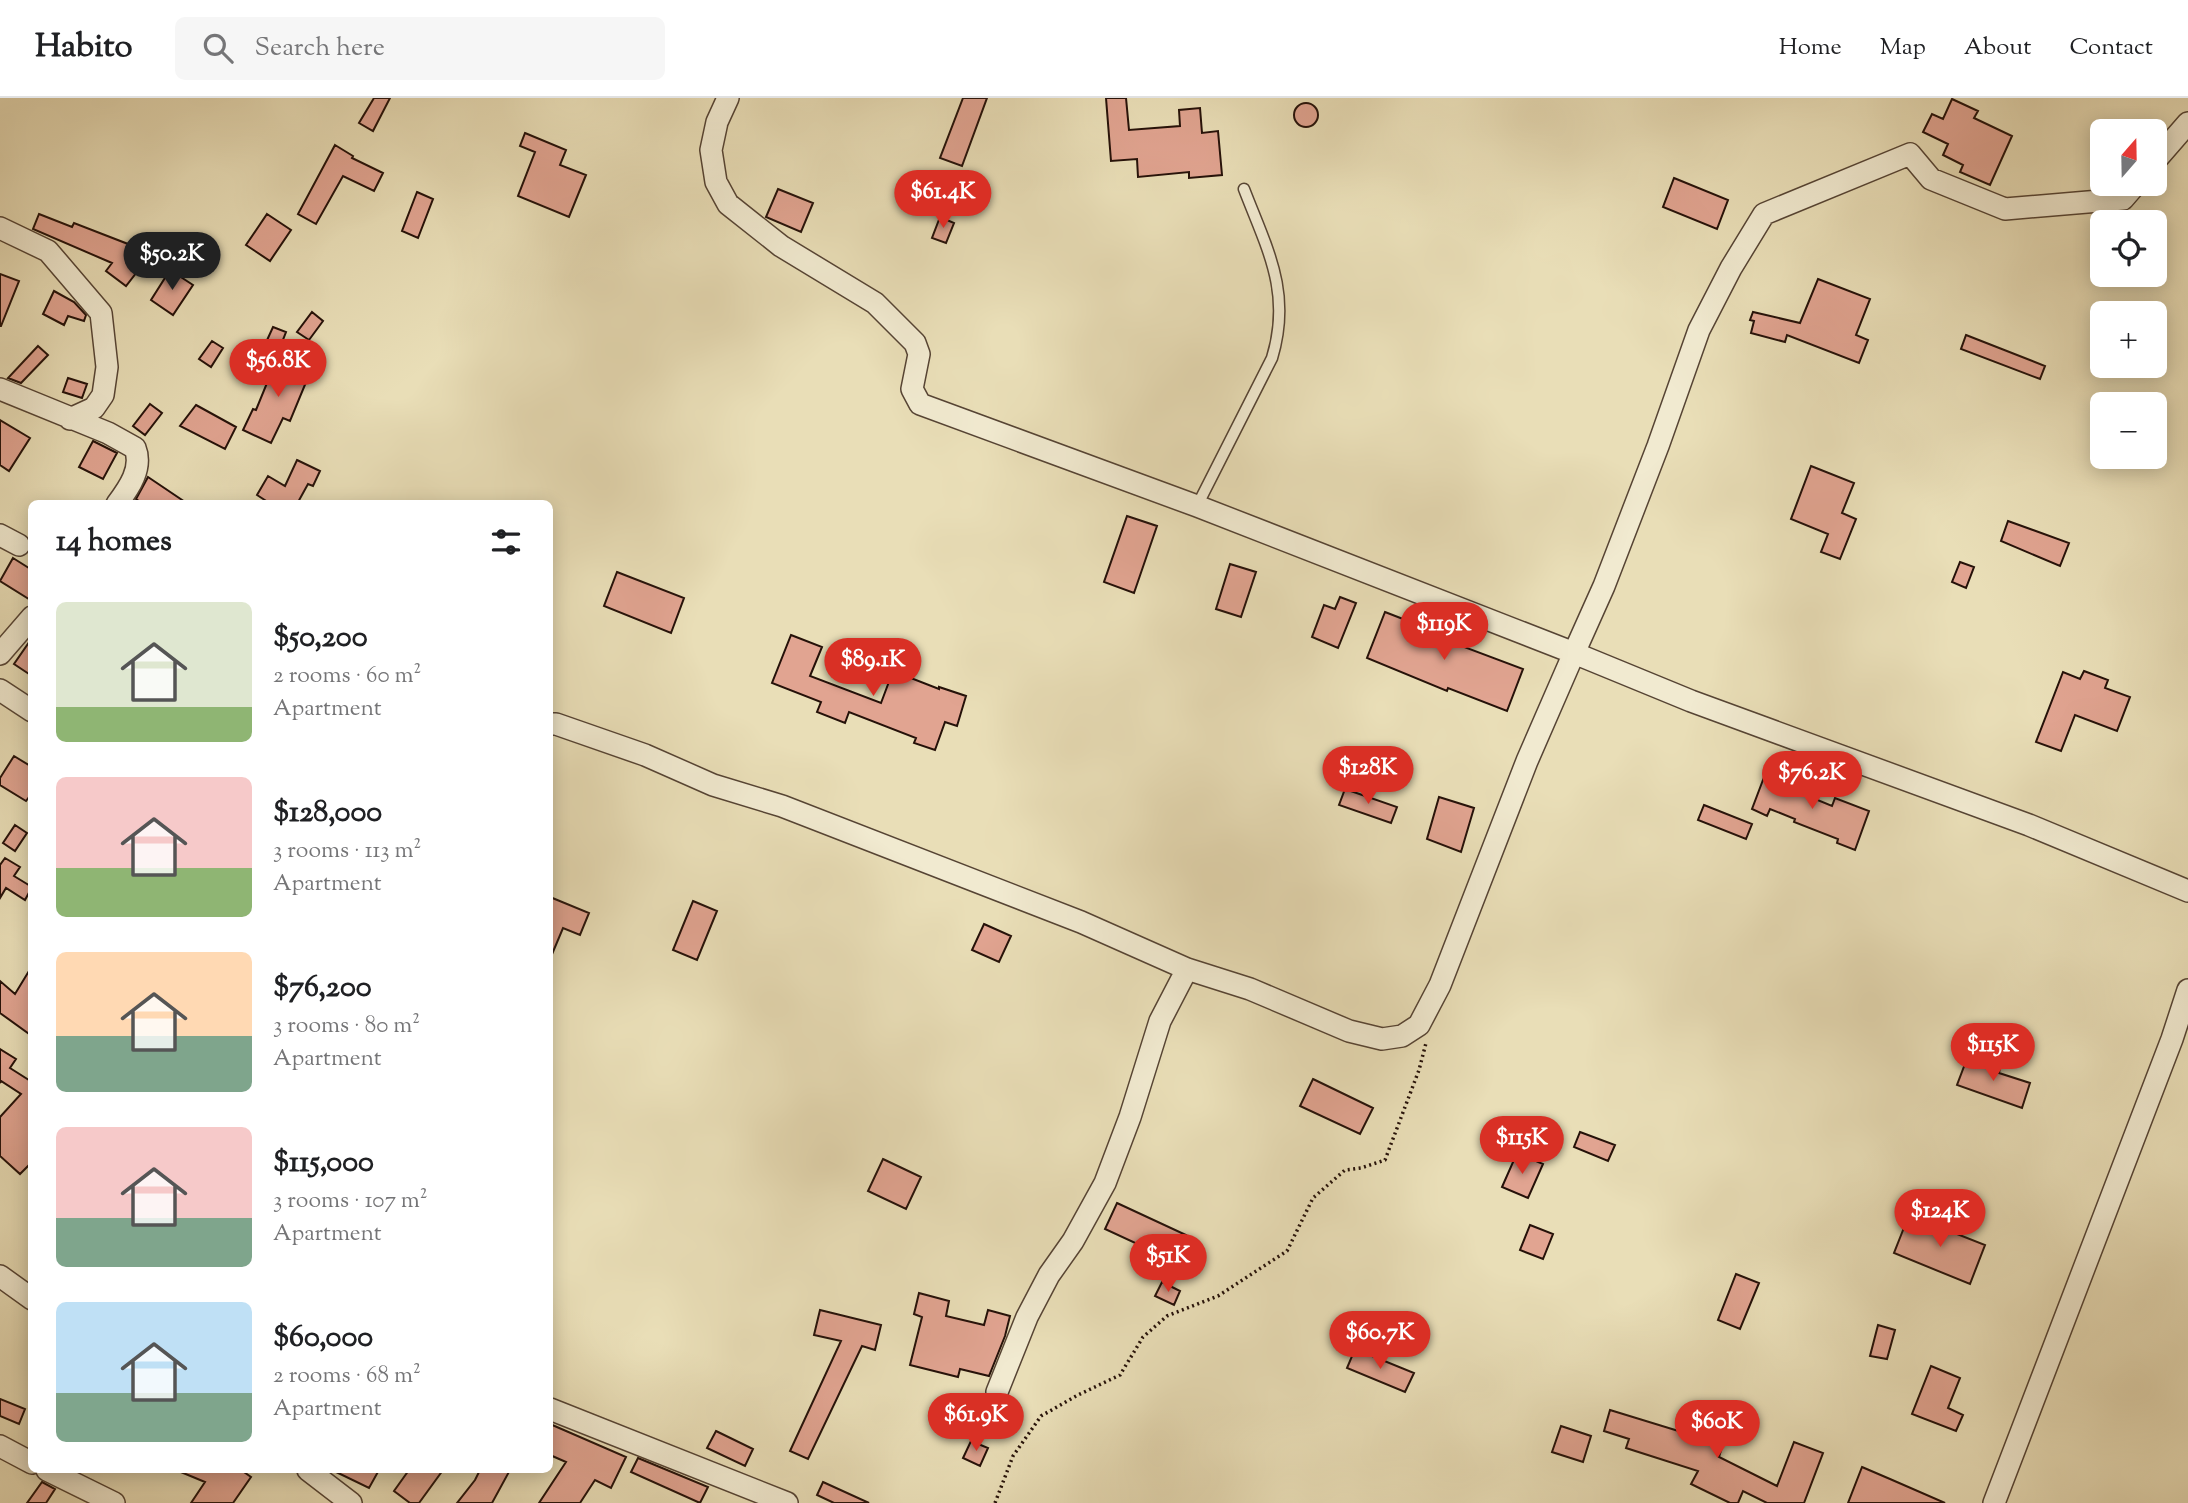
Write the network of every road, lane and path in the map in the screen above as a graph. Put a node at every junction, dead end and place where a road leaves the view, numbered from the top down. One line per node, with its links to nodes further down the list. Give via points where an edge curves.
1 (728, 98): 10 (street, via 711,150 716,182 728,204 781,246 875,303 915,343 919,355 912,389 920,404)
2 (2188, 123): 3 (street)
3 (2167, 147)
4 (1244, 189): 10 (lane, via 1277,274 1278,341)
5 (2126, 196): 14 (street, via 2005,209 1931,179 1910,154 1764,214 1699,330 1604,586)
6 (0, 228): 8 (street, via 48,251 101,313 107,367 103,395 94,408)
7 (0, 389): 8 (street)
8 (70, 419): 9 (street, via 135,448 139,464)
9 (120, 500)
10 (1197, 506): 14 (street)
11 (0, 535): 12 (street)
12 (19, 545)
13 (28, 622): 15 (street)
14 (1574, 653): 19 (street, via 1691,701 2029,825); 20 (street, via 1440,985 1419,1025 1402,1036 1382,1039 1349,1031 1250,989)
15 (0, 654)
16 (0, 690): 17 (street)
17 (28, 708)
18 (553, 725): 20 (street, via 782,806 1081,922)
19 (2188, 891)
20 (1187, 969): 25 (street, via 1160,1021 1105,1183 1027,1317)
21 (2188, 990): 35 (street)
22 (1428, 1036): 34 (path, via 1385,1160 1345,1170 1313,1198 1287,1251 1218,1296 1167,1316 1143,1337 1120,1376 1041,1416 1013,1456)
23 (0, 1276): 24 (street)
24 (28, 1296)
25 (997, 1392)
26 (553, 1410): 33 (street)
27 (0, 1446): 28 (street)
28 (28, 1461)
29 (53, 1473): 31 (street)
30 (312, 1473): 32 (street)
31 (114, 1503)
32 (351, 1503)
33 (788, 1503)
34 (995, 1503)
35 (1994, 1503)

